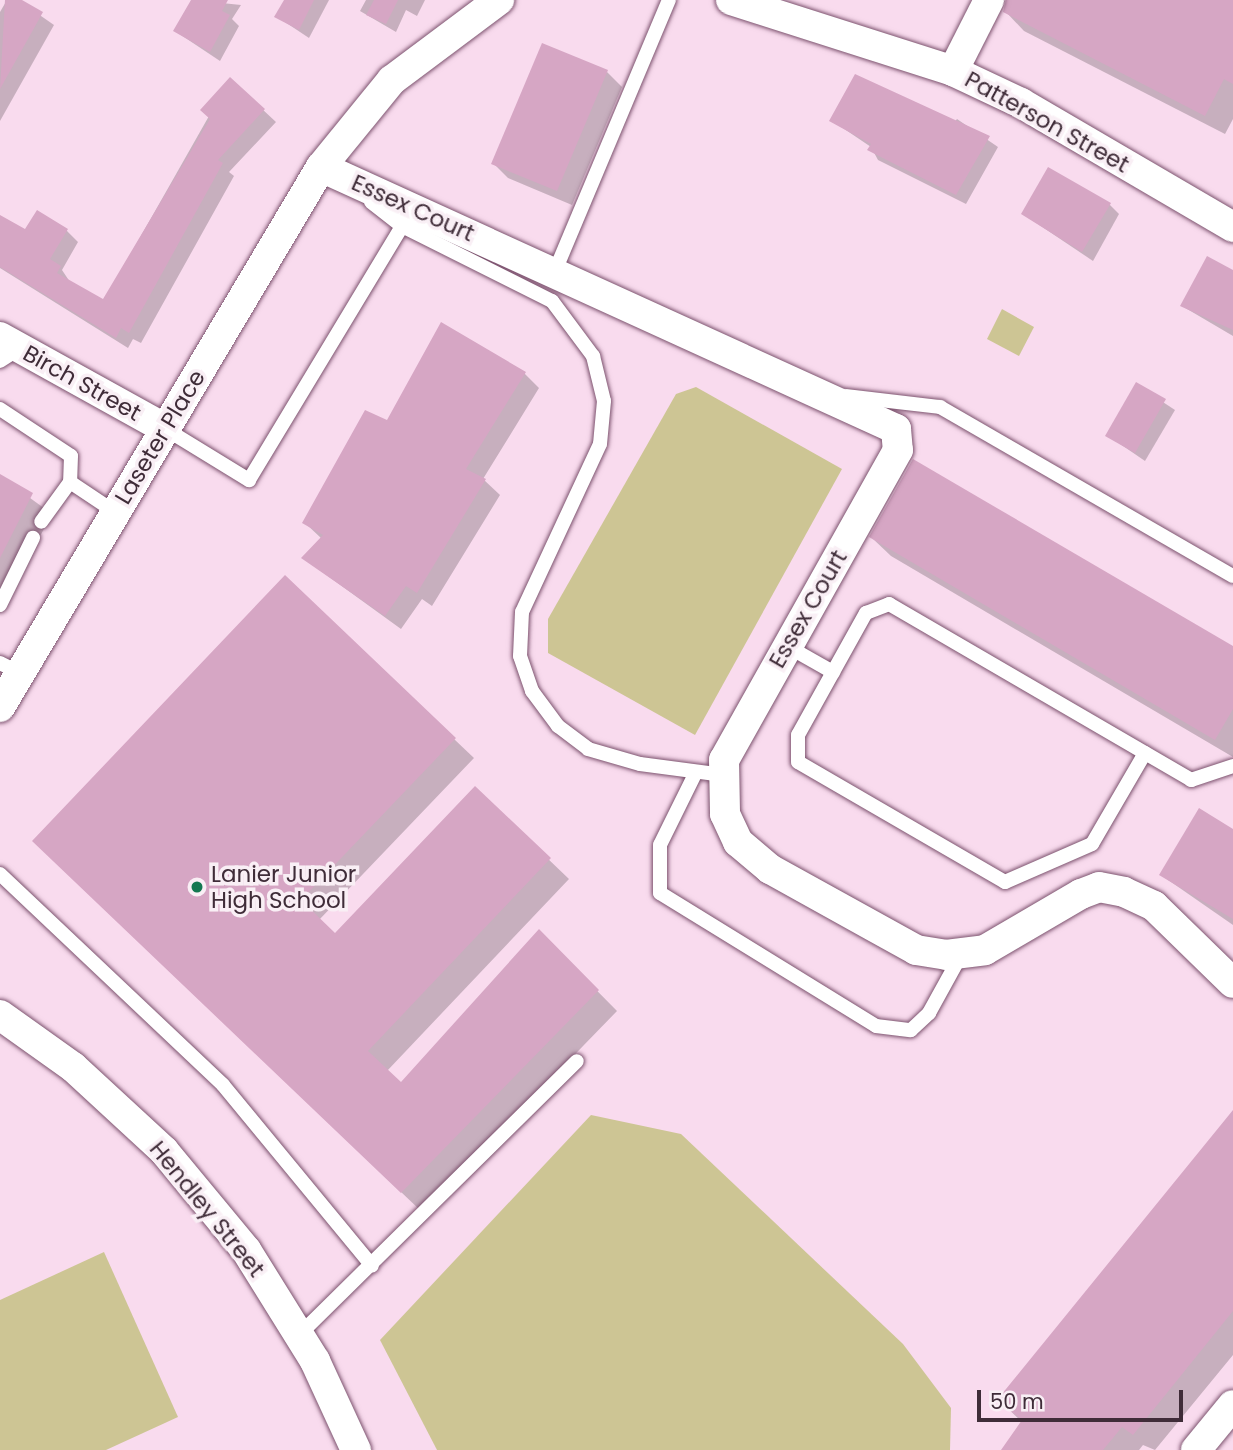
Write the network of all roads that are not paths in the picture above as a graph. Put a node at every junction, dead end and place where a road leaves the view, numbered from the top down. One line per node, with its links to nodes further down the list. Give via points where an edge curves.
1 (499, 0): 6 (street, Laseter Place, via 392,80)
2 (669, 0): 9 (lane)
3 (732, 0): 5 (street, Patterson Street)
4 (989, 0): 5 (street)
5 (953, 71): 8 (street, Patterson Street, via 1021,103)
6 (321, 167): 7 (lane); 9 (street, Essex Court); 13 (street, Laseter Place)
7 (402, 226): 13 (lane, via 249,480); 26 (lane, via 552,301 593,356 604,401 600,444 522,612 520,656 532,691 558,726 589,749)
8 (1233, 227)
9 (555, 271): 11 (street, Essex Court)
10 (7, 349): 13 (street, Birch Street)
11 (830, 394): 18 (lane, via 940,407); 20 (street, Essex Court, via 896,429 898,450)
12 (0, 409): 14 (lane, via 71,456)
13 (164, 428): 15 (street, Laseter Place)
14 (70, 482): 15 (lane); 16 (lane)
15 (116, 512): 21 (street, Laseter Place)
16 (41, 522)
17 (33, 538): 19 (lane)
18 (1233, 576)
19 (0, 605)
20 (787, 646): 22 (lane); 26 (street, Essex Court, via 724,760)
21 (10, 668): 23 (street, Laseter Place)
22 (833, 672): 24 (lane, via 866,613 889,604); 24 (lane, via 798,735 798,762 1005,882 1093,844)
23 (0, 708)
24 (1145, 753): 25 (lane, via 1191,780)
25 (1233, 765)
26 (710, 773): 28 (street, Essex Court, via 738,842 770,869 916,950); 28 (lane, via 660,845 660,893 876,1026 911,1030 929,1013)
27 (0, 874): 32 (lane, via 223,1085)
28 (962, 953): 29 (street, Essex Court, via 985,950 1099,887 1154,906)
29 (1233, 983)
30 (0, 1015): 33 (street, Hendley Street, via 73,1067 164,1151 246,1250)
31 (577, 1061): 32 (lane)
32 (372, 1266): 33 (lane)
33 (299, 1335): 35 (street, Hendley Street)
34 (1233, 1405): 36 (street)
35 (356, 1450)
36 (1196, 1450)

